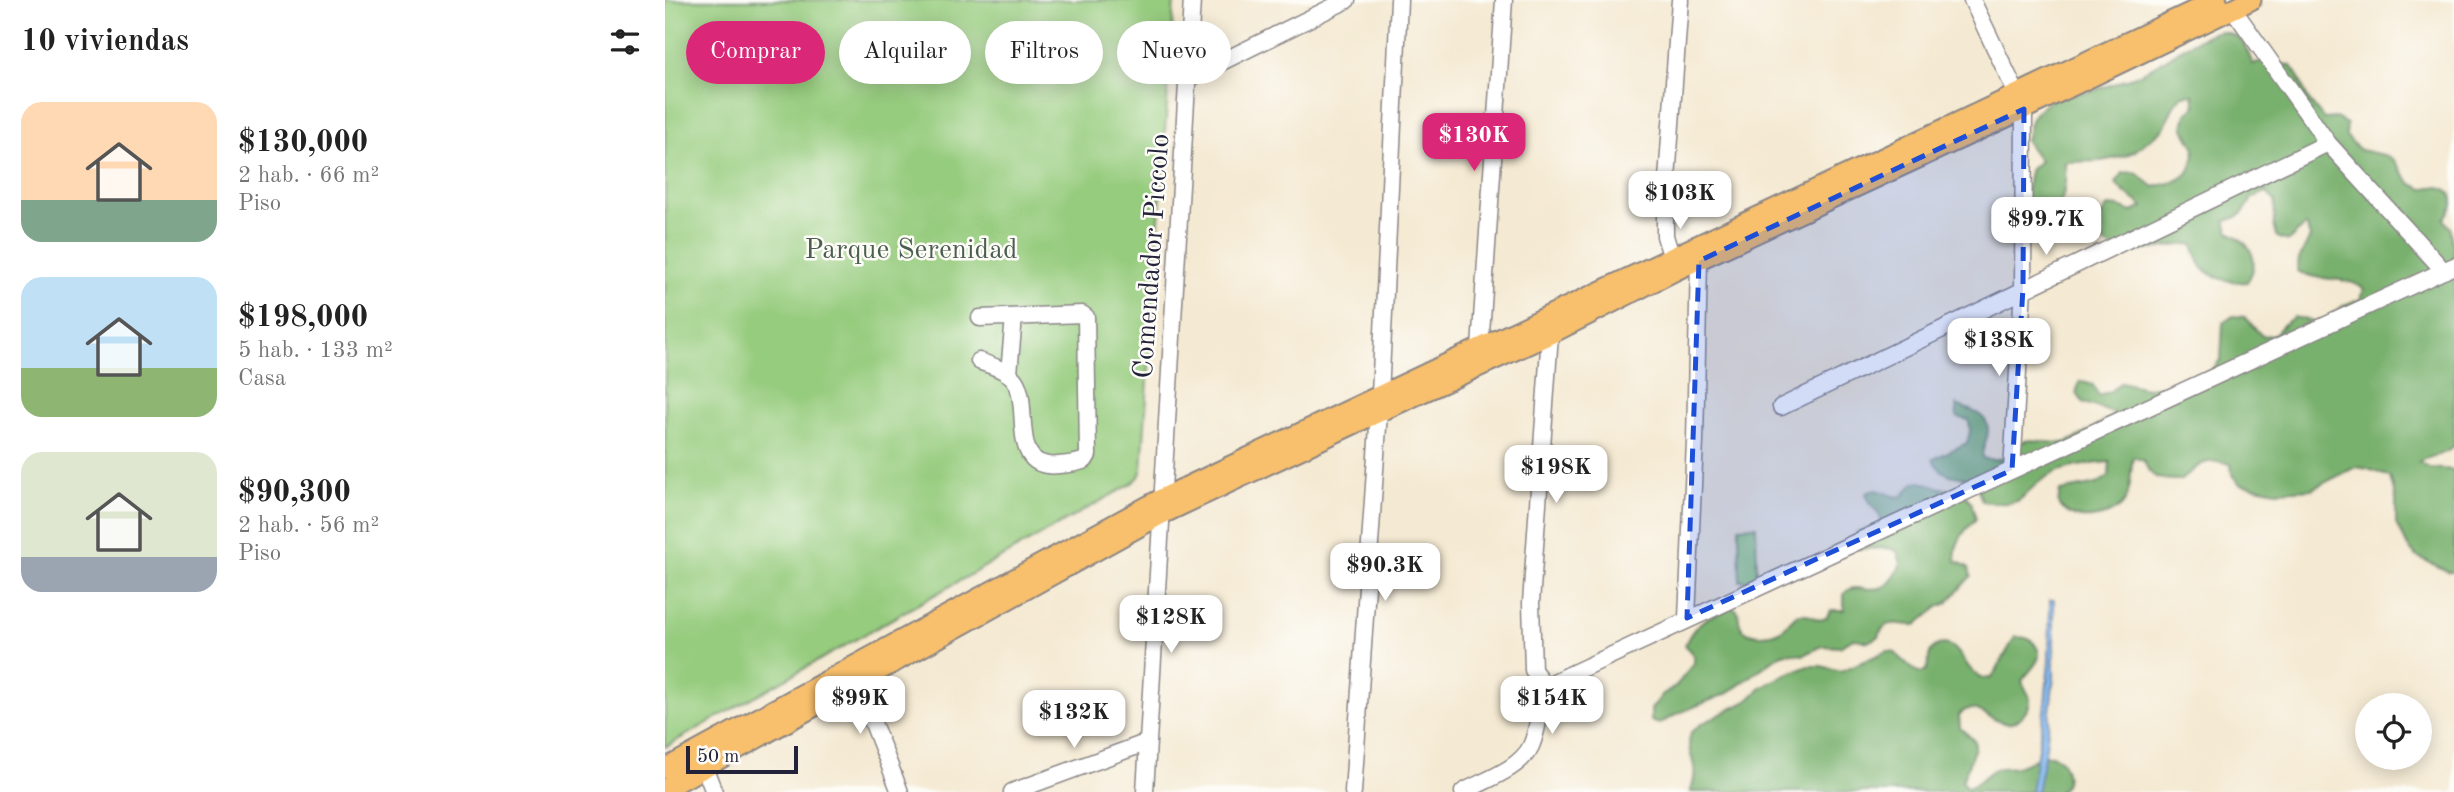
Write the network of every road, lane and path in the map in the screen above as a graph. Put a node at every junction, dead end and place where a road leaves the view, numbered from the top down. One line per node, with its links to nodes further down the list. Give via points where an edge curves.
1 (1192, 0): 9 (street, Comendador Piccolo)
2 (1347, 0): 10 (street)
3 (1399, 0): 24 (street)
4 (1504, 0): 21 (street)
5 (1680, 0): 15 (street, via 1665,207 1665,236)
6 (1972, 0): 12 (street)
7 (2251, 0): 8 (main road)
8 (2225, 4): 12 (main road); 13 (street)
9 (1191, 21)
10 (1231, 57)
11 (1187, 84): 27 (street, Comendador Piccolo)
12 (2020, 102): 14 (main road); 15 (main road); 17 (street)
13 (2328, 143): 16 (street); 17 (street)
14 (1699, 261): 15 (main road); 28 (street)
15 (1673, 264): 20 (main road); 21 (main road)
16 (2449, 268): 26 (street)
17 (2023, 288): 25 (street); 26 (street)
18 (1014, 317): 19 (street); 23 (street); 23 (street, via 1086,317 1085,460 1051,466 1030,457 1017,383)
19 (980, 318)
20 (1550, 334): 24 (main road); 30 (street, via 1531,603 1533,670)
21 (1480, 348): 24 (main road)
22 (979, 361): 23 (street)
23 (1009, 373)
24 (1380, 403): 27 (main road); 39 (street)
25 (1781, 407)
26 (2012, 470): 28 (street)
27 (1161, 507): 29 (main road); 31 (street, Comendador Piccolo)
28 (1687, 618): 30 (street)
29 (855, 675): 32 (main road); 36 (street)
30 (1545, 686): 40 (street, via 1527,753)
31 (1148, 742): 37 (street); 38 (street, Comendador Piccolo)
32 (701, 759): 33 (main road); 34 (main road); 35 (street)
33 (665, 769)
34 (665, 789)
35 (713, 792)
36 (900, 792)
37 (1012, 792)
38 (1145, 792)
39 (1353, 792)
40 (1463, 792)

